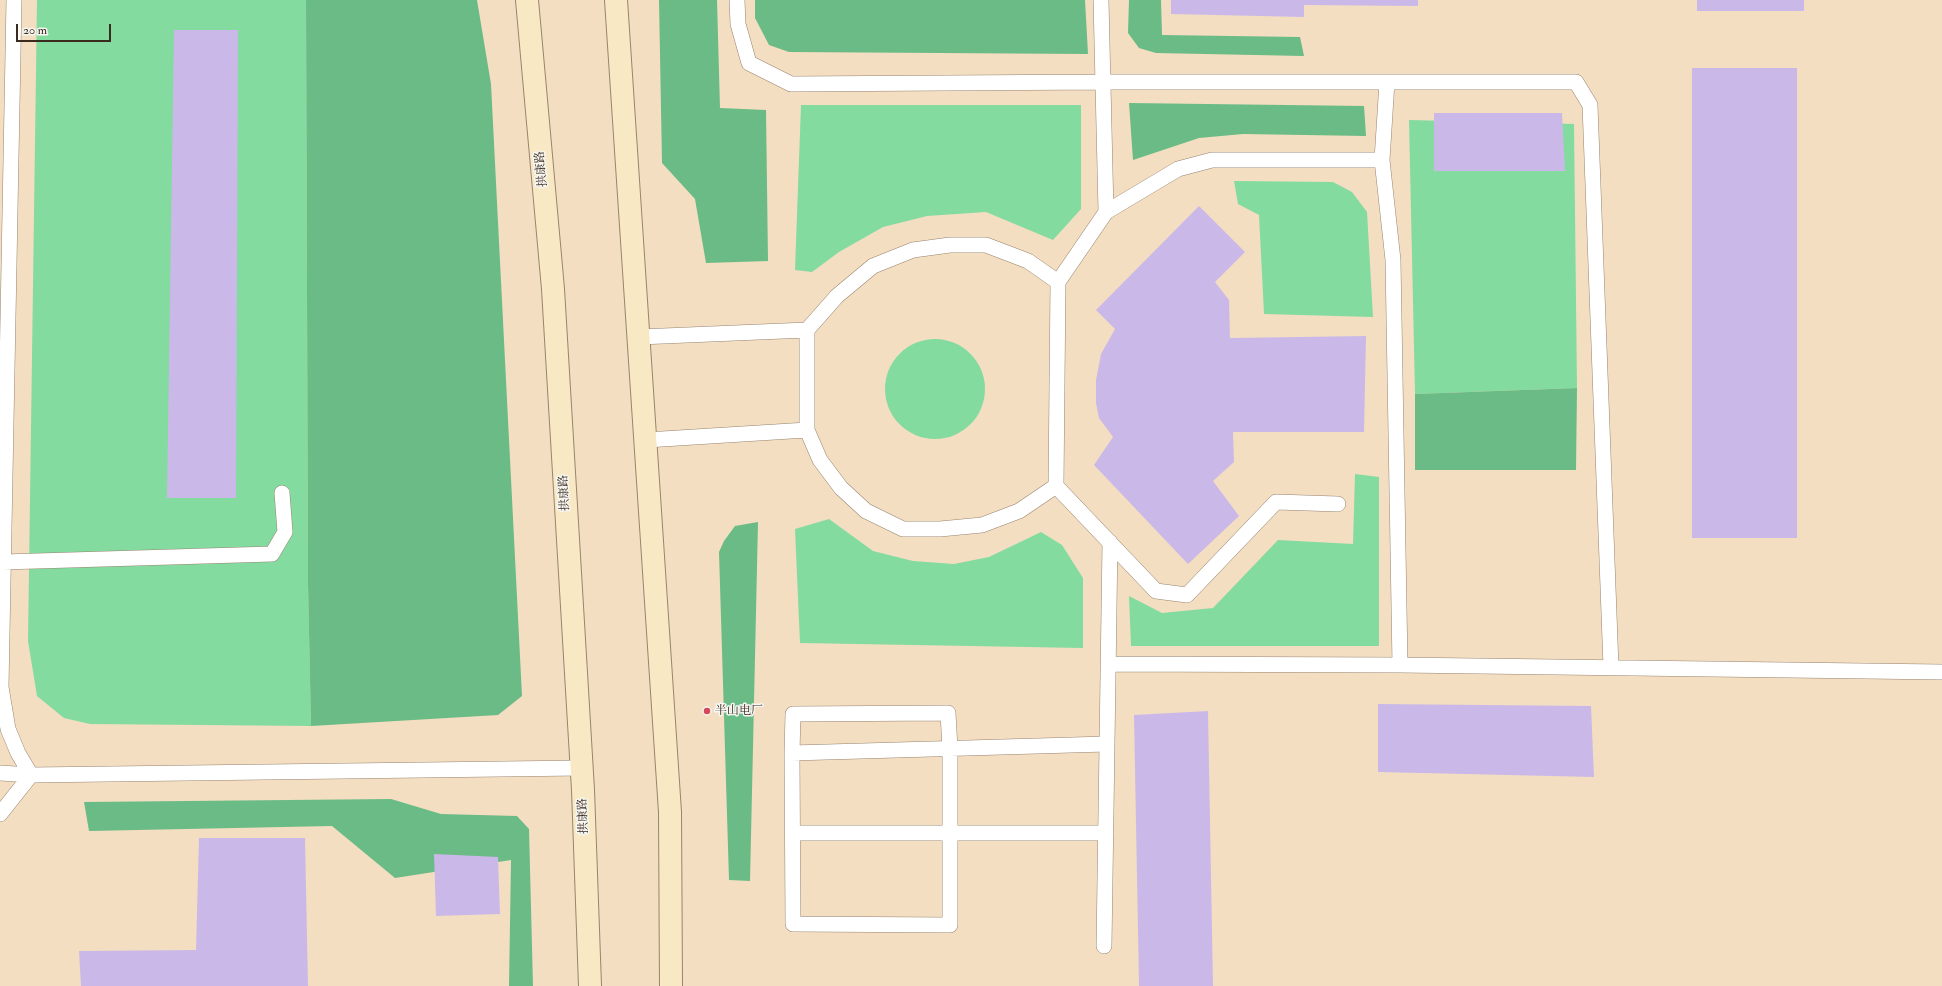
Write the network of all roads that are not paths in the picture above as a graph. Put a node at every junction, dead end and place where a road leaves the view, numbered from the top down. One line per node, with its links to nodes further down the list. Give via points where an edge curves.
1 (14, 0): 9 (lane)
2 (527, 0): 30 (main road, 拱康路, via 553,289)
3 (616, 0): 13 (main road)
4 (737, 0): 6 (lane, via 738,24 749,63 791,84)
5 (1101, 0): 6 (lane)
6 (1103, 82): 7 (lane); 10 (lane)
7 (1387, 82): 8 (lane); 25 (lane, via 1576,82 1590,106)
8 (1382, 160): 10 (lane, via 1212,160 1178,169); 23 (lane, via 1393,260)
9 (5, 174): 14 (lane)
10 (1106, 212): 11 (lane)
11 (1058, 282): 12 (lane, via 1028,261 986,245 950,245 913,250 873,266 837,296); 17 (lane)
12 (807, 330): 13 (lane); 15 (lane)
13 (639, 337): 16 (main road)
14 (3, 424): 21 (lane)
15 (807, 430): 16 (lane); 17 (lane, via 820,460 841,488 866,510 903,529 982,525 1019,510)
16 (646, 440): 39 (main road, via 670,812)
17 (1056, 486): 20 (lane)
18 (282, 493): 21 (lane, via 284,532 272,554)
19 (1338, 504): 20 (lane, via 1276,502 1187,595 1156,591)
20 (1110, 542): 22 (lane)
21 (3, 562): 24 (lane)
22 (1108, 664): 23 (lane); 27 (lane)
23 (1400, 665): 25 (lane)
24 (1, 668): 32 (lane, via 1,687 8,729)
25 (1611, 668): 26 (lane)
26 (1942, 672)
27 (1107, 744): 28 (lane); 36 (lane)
28 (950, 749): 29 (lane); 29 (lane, via 948,713 793,714); 35 (lane)
29 (792, 753): 34 (lane)
30 (581, 768): 32 (lane); 38 (main road, 拱康路)
31 (0, 773): 32 (lane)
32 (31, 775): 33 (lane)
33 (0, 814)
34 (793, 833): 35 (lane); 35 (lane, via 793,924 950,925)
35 (950, 833): 36 (lane)
36 (1106, 833): 37 (lane)
37 (1104, 946)
38 (590, 986)
39 (671, 986)

